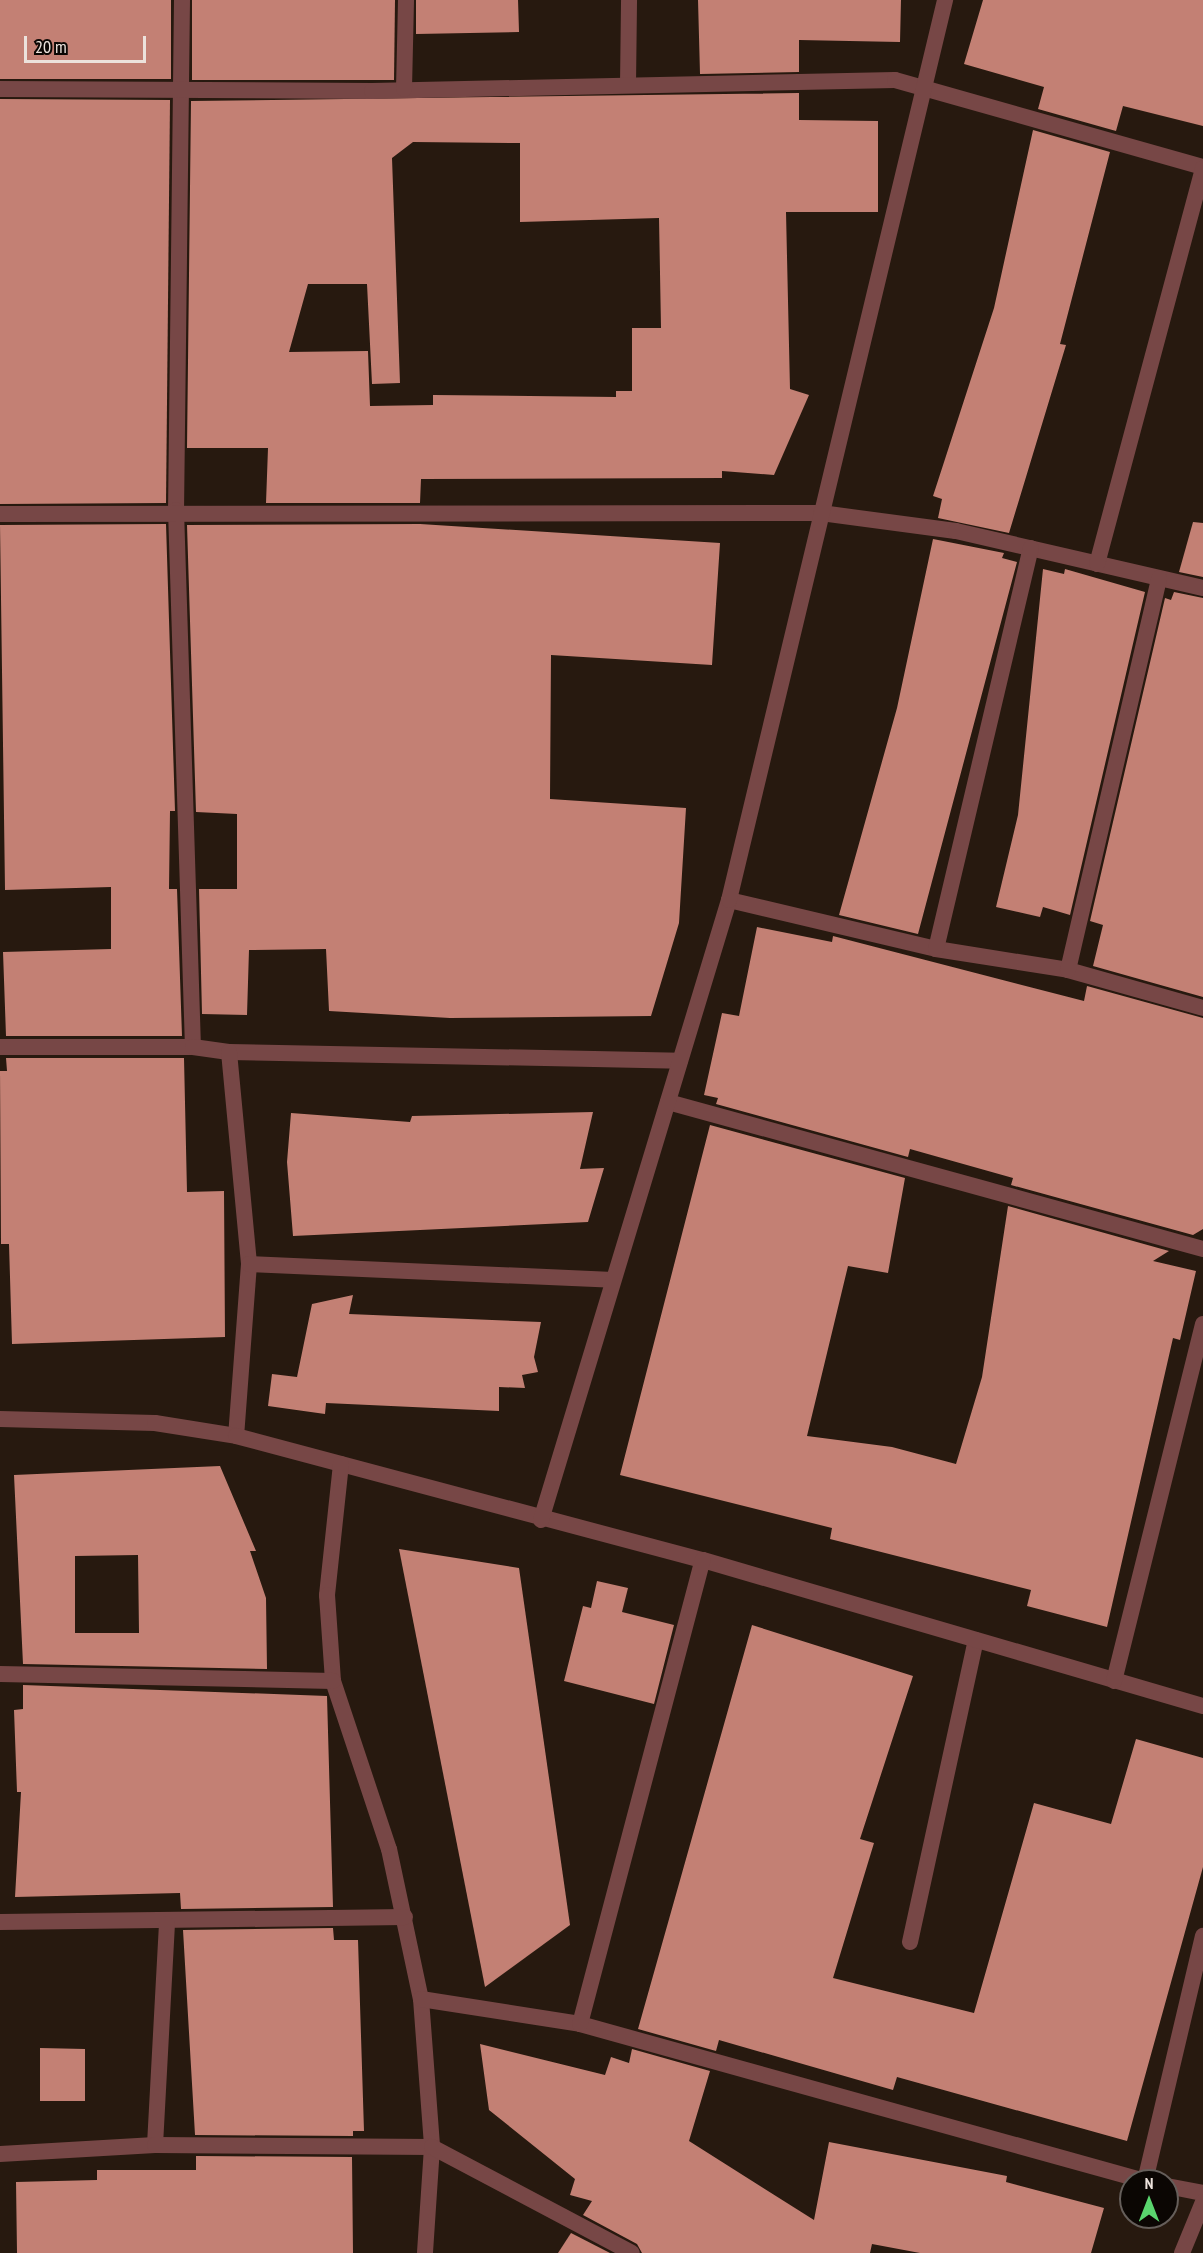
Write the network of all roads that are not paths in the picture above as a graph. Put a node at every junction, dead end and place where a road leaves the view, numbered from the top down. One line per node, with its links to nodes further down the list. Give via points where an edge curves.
1 (182, 0): 9 (street)
2 (406, 0): 8 (street)
3 (629, 0): 5 (street)
4 (945, 0): 6 (street)
5 (628, 85): 6 (street, via 870,79); 8 (street)
6 (921, 88): 10 (street); 12 (street)
7 (0, 89): 9 (street)
8 (404, 89): 9 (street)
9 (179, 90): 11 (street, via 183,201)
10 (1203, 167): 15 (street)
11 (176, 510): 12 (street); 13 (street); 23 (street)
12 (821, 513): 14 (street, via 892,520); 18 (street)
13 (0, 514)
14 (1030, 548): 15 (street); 19 (street)
15 (1097, 564): 16 (street)
16 (1159, 578): 17 (street); 20 (street)
17 (1203, 588)
18 (729, 900): 19 (street); 25 (street)
19 (936, 949): 20 (street)
20 (1068, 970): 21 (street)
21 (1203, 1008)
22 (0, 1047): 23 (street)
23 (193, 1047): 24 (street)
24 (229, 1052): 25 (street); 28 (street)
25 (680, 1061): 26 (street)
26 (668, 1102): 27 (street); 29 (street)
27 (1203, 1249)
28 (249, 1264): 29 (street); 32 (street)
29 (613, 1281): 34 (street)
30 (1203, 1324): 39 (street)
31 (0, 1419): 32 (street, via 155,1423)
32 (236, 1436): 33 (street)
33 (341, 1464): 34 (street); 38 (street, via 327,1595)
34 (541, 1520): 35 (street)
35 (703, 1560): 36 (street); 47 (street)
36 (976, 1640): 39 (street); 45 (street)
37 (0, 1674): 38 (street)
38 (333, 1681): 41 (street)
39 (1114, 1681): 40 (street)
40 (1203, 1706)
41 (405, 1917): 43 (street); 46 (street)
42 (0, 1922): 43 (street)
43 (167, 1924): 48 (street)
44 (1203, 1936): 51 (street)
45 (910, 1942)
46 (421, 1999): 47 (street); 49 (street)
47 (580, 2024): 52 (street)
48 (155, 2145): 49 (street); 50 (street)
49 (432, 2147): 56 (street); 57 (street)
50 (0, 2154)
51 (1148, 2169)
52 (1119, 2174)
53 (1179, 2188): 54 (street)
54 (1203, 2193)
55 (1203, 2202): 58 (street)
56 (424, 2253)
57 (632, 2253)
58 (1182, 2253)

